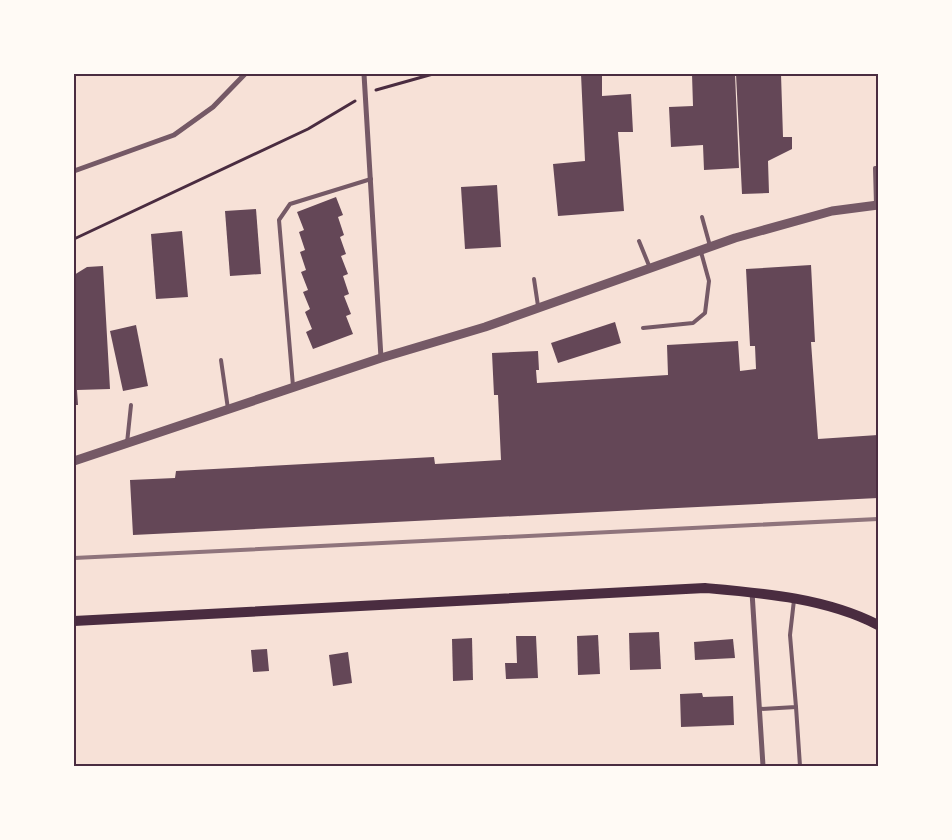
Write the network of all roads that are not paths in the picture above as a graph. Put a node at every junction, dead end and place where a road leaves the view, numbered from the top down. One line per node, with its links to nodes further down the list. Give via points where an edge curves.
1 (245, 74): 4 (street, via 213,107 174,135)
2 (364, 74): 5 (street)
3 (878, 168): 6 (lane, via 875,168)
4 (74, 171)
5 (371, 179): 15 (street); 17 (lane, via 290,204 279,220)
6 (877, 205): 9 (street, via 832,211)
7 (702, 217): 9 (lane)
8 (639, 240): 11 (lane)
9 (710, 246): 10 (street)
10 (700, 250): 11 (street); 14 (lane, via 709,281 705,313 693,323)
11 (650, 268): 13 (street)
12 (534, 280): 13 (lane)
13 (539, 309): 15 (street)
14 (643, 328)
15 (381, 358): 17 (street)
16 (221, 360): 19 (lane)
17 (293, 388): 19 (street)
18 (132, 405): 20 (lane)
19 (228, 409): 20 (street)
20 (127, 443): 21 (street)
21 (74, 461)
22 (752, 592): 23 (main road); 24 (main road, via 705,588 611,592); 27 (street)
23 (794, 600): 25 (main road, via 839,610); 26 (lane, via 790,635)
24 (74, 621)
25 (878, 624)
26 (796, 707): 27 (lane); 29 (lane)
27 (760, 710): 28 (street)
28 (763, 766)
29 (800, 766)

